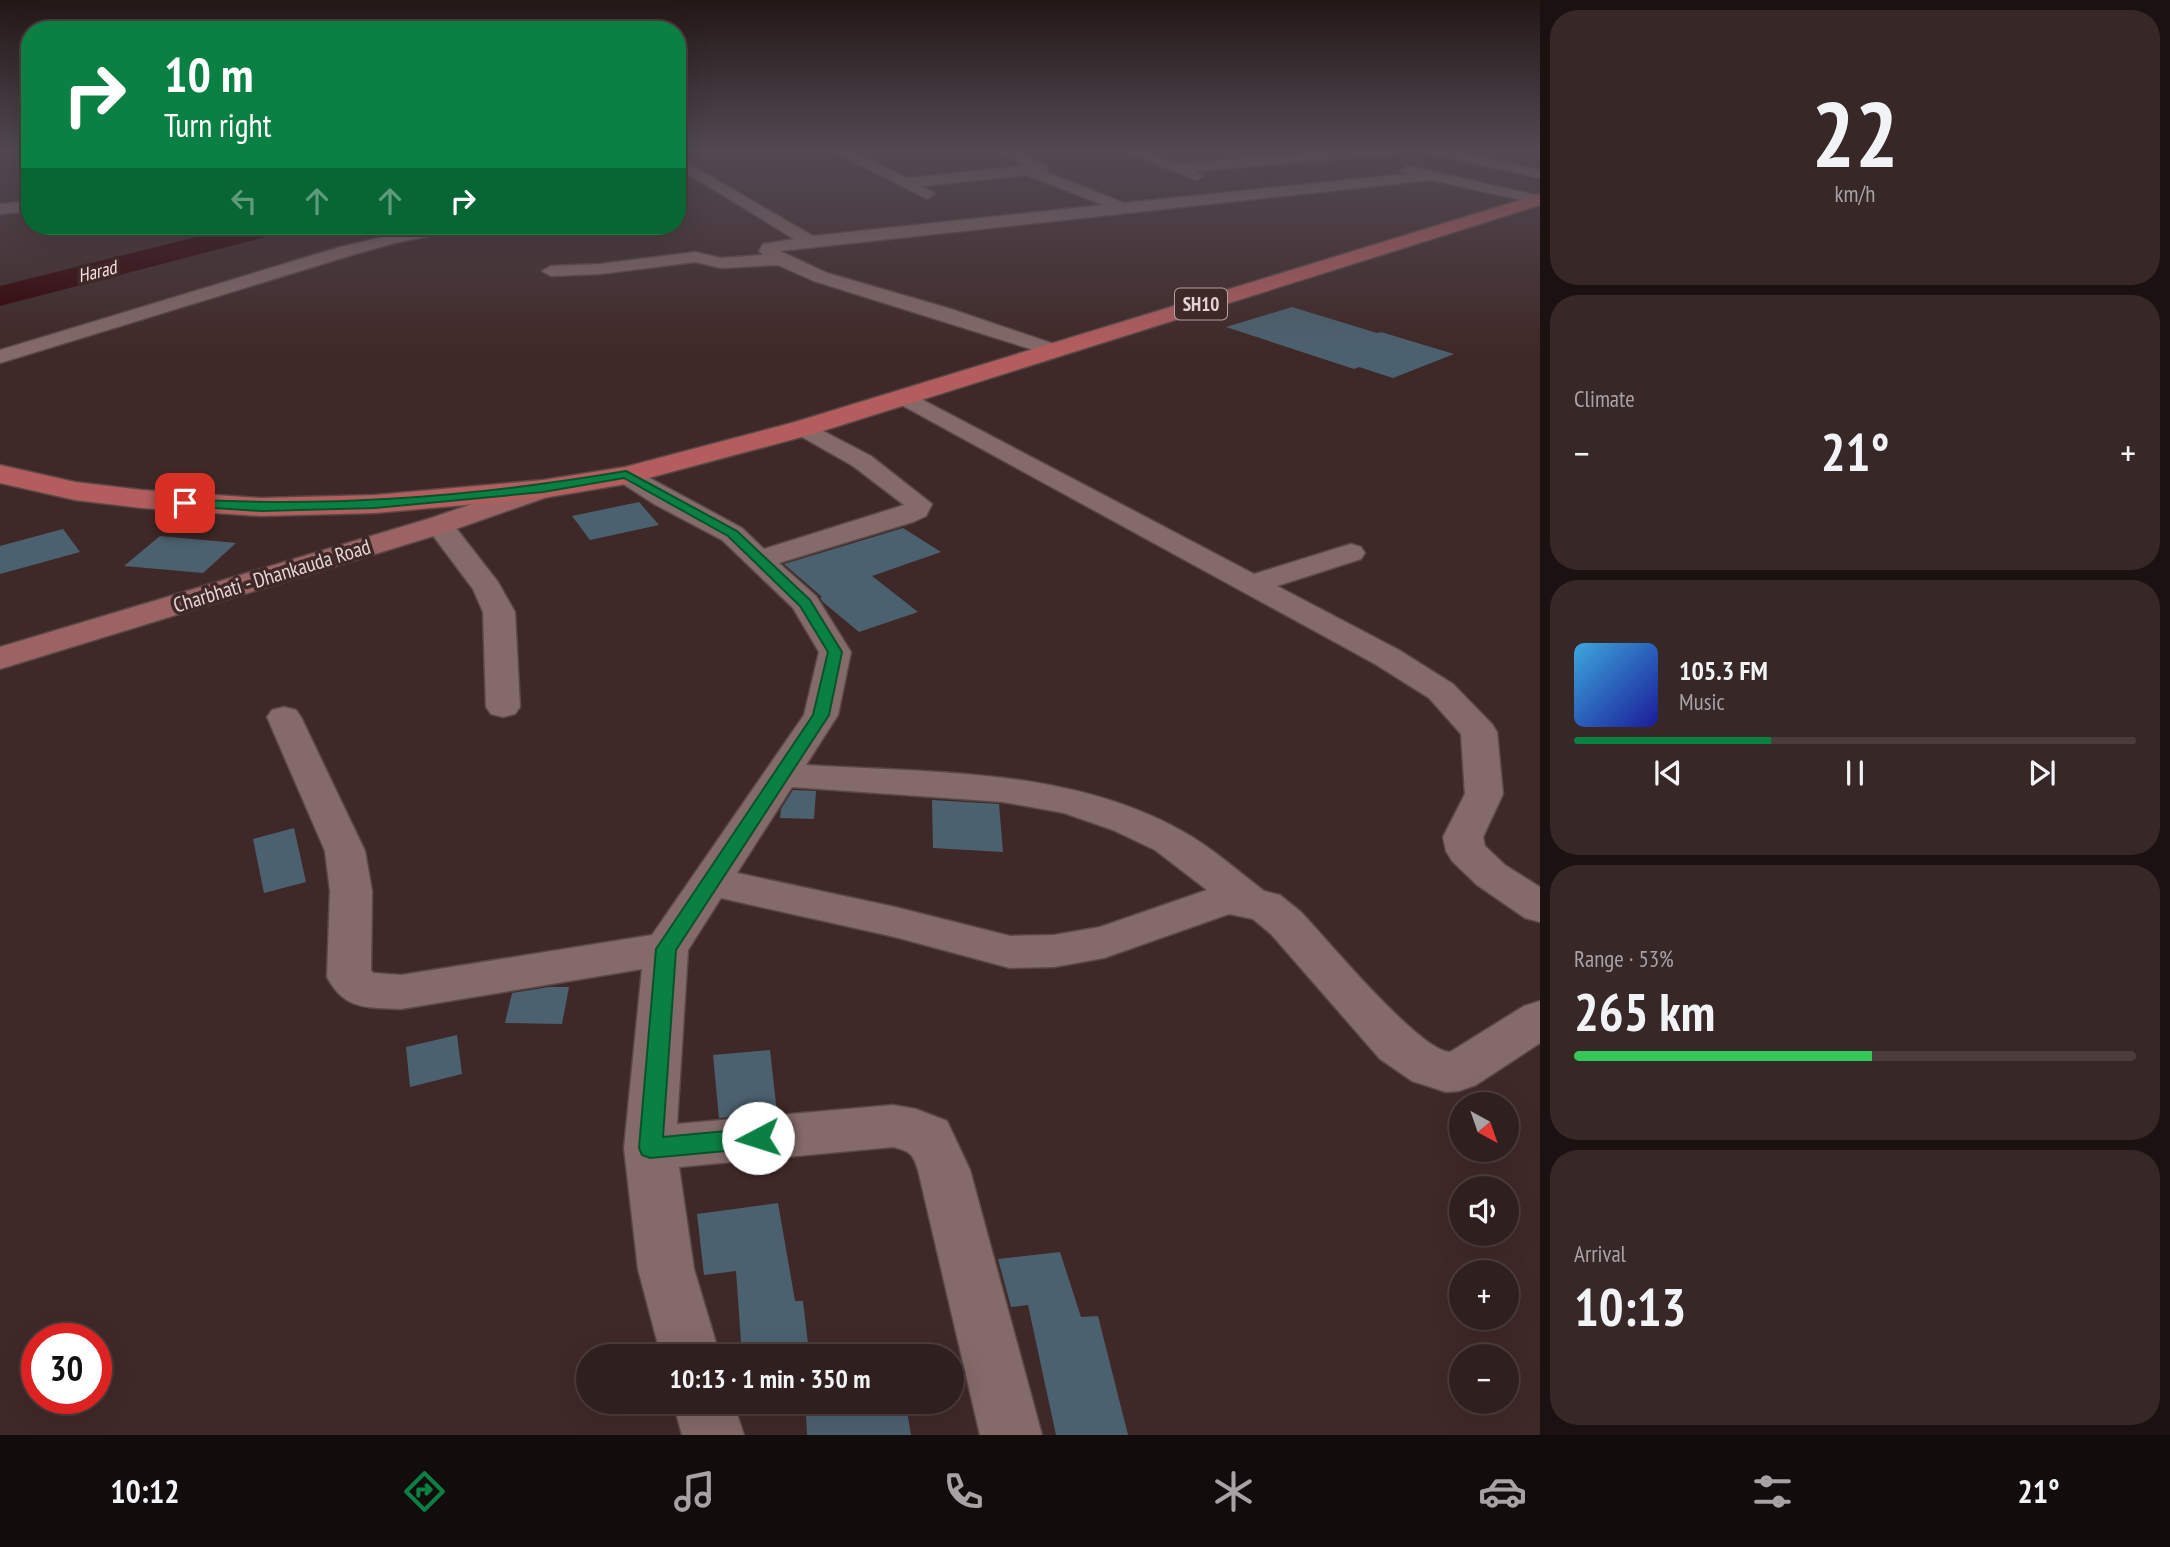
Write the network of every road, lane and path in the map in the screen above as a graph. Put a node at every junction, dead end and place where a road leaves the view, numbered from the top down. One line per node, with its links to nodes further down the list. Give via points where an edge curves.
1 (768, 216): 7 (street)
2 (978, 216): 5 (street)
3 (1038, 216): 5 (street)
4 (1486, 216): 10 (main road, SH10)
5 (991, 221): 7 (street)
6 (409, 235): 11 (street)
7 (810, 241): 8 (street, via 769,248)
8 (779, 260): 9 (street, via 722,263 695,257); 10 (street)
9 (551, 271)
10 (1053, 350): 12 (main road, SH10)
11 (0, 357)
12 (904, 397): 13 (main road, SH10); 20 (street)
13 (813, 426): 15 (main road, SH10); 19 (street, via 919,504 903,516)
14 (0, 474): 16 (main road, SH10, via 75,491 261,507 375,504)
15 (626, 475): 16 (main road, SH10); 19 (street, via 732,534)
16 (543, 489): 17 (street, Charbhati - Dhankauda Road)
17 (439, 525): 21 (street, Charbhati - Dhankauda Road); 22 (street, via 487,588 499,612)
18 (1351, 553): 20 (street)
19 (761, 559): 24 (street, via 805,603 835,652 821,715)
20 (1252, 584): 27 (street, via 1441,691 1479,732 1484,794 1463,838 1466,851 1491,875)
21 (0, 658)
22 (503, 707)
23 (285, 717): 28 (street, via 345,851 351,891 349,977 363,990 401,992)
24 (782, 775): 25 (street); 26 (street, via 1003,790 1071,802 1169,841)
25 (712, 882): 26 (street, via 1010,952 1054,951 1104,942 1227,899); 28 (street)
26 (1249, 901): 29 (street, via 1265,906 1286,923 1397,1046 1429,1067 1459,1071)
27 (1540, 907)
28 (666, 949): 30 (street)
29 (1540, 1019)
30 (650, 1148): 31 (street, via 666,1269); 34 (street, via 893,1125 926,1133 944,1170)
31 (688, 1344)
32 (707, 1414): 33 (street)
33 (713, 1435)
34 (1011, 1435)

